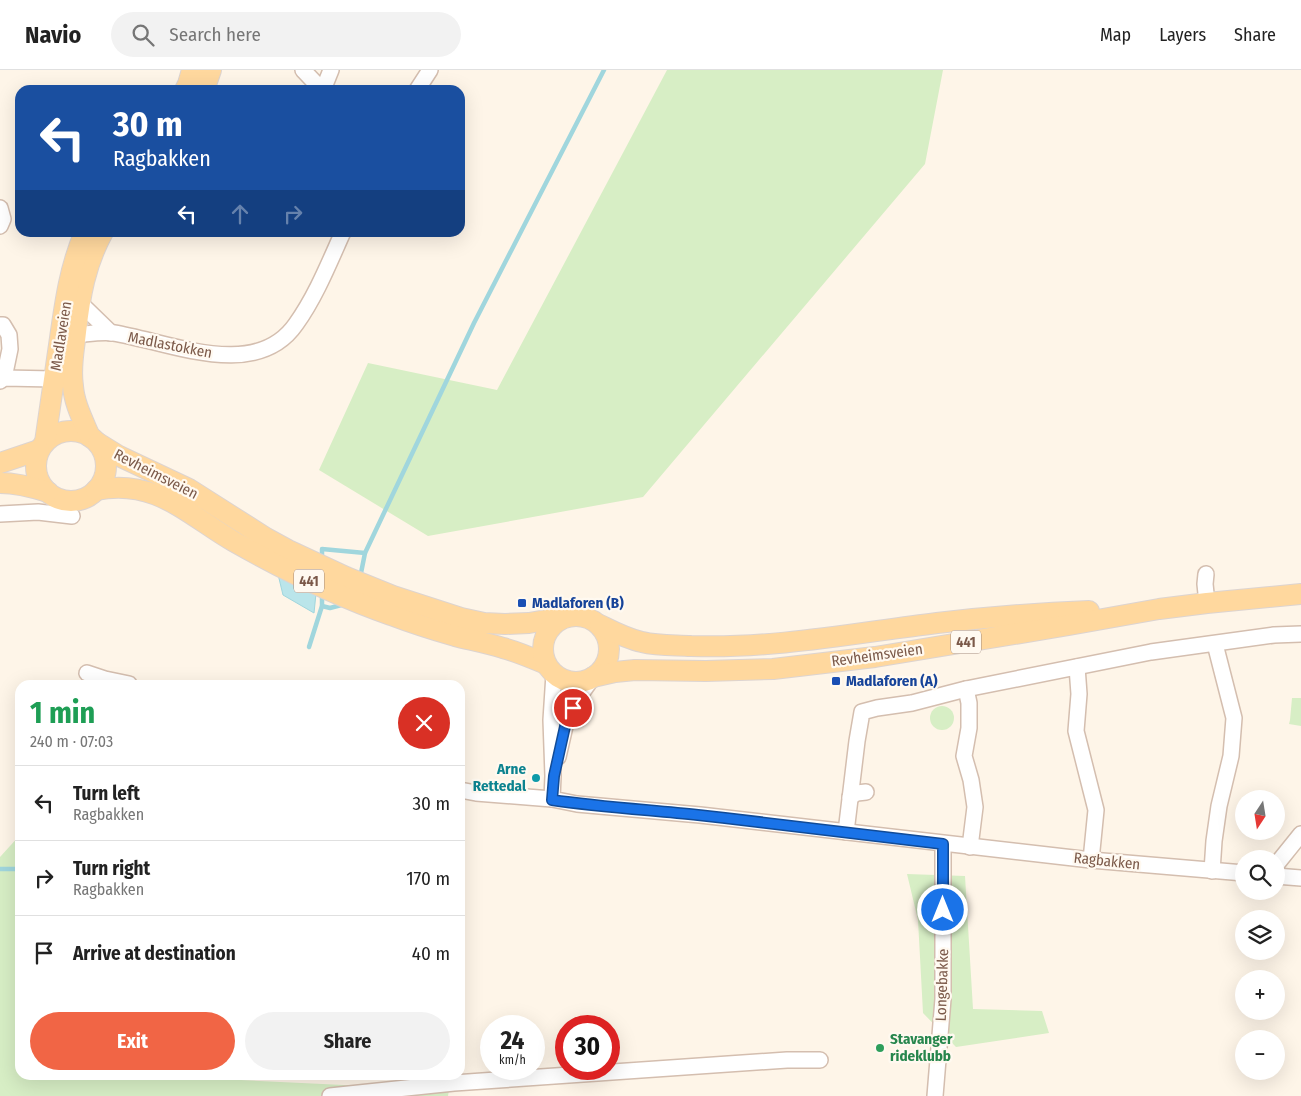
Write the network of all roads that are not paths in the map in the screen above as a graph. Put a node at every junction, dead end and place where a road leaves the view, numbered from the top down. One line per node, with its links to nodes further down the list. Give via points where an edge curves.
1 (192, 70): 6 (main road)
2 (211, 70): 7 (main road)
3 (303, 70): 8 (street)
4 (331, 70): 9 (street)
5 (430, 70): 10 (street)
6 (188, 85)
7 (206, 85)
8 (317, 85)
9 (324, 85)
10 (420, 85)
11 (0, 208): 12 (street, via 3,219)
12 (0, 226)
13 (83, 237): 21 (main road, Madlaveien, via 64,309)
14 (100, 237): 16 (main road, Madlaveien, via 86,270)
15 (341, 237): 18 (street, Madlastokken, via 296,326 278,344 260,352 231,355 201,353)
16 (79, 302): 18 (street, Madlastokken); 19 (main road, Madlaveien)
17 (0, 324): 20 (street, via 9,335 10,349)
18 (111, 333): 19 (street, Madlastokken)
19 (76, 335): 22 (main road, Madlaveien, via 73,387 78,409)
20 (2, 379): 21 (street)
21 (54, 379): 23 (main road, Madlaveien)
22 (94, 440): 23 (main road, 441, via 82,432 62,432); 26 (main road, via 106,462 106,472); 29 (main road, Revheimsveien / 441, via 119,456 188,489)
23 (42, 446): 24 (main road, 441); 27 (main road, via 36,468 42,486)
24 (0, 463)
25 (0, 483): 27 (main road, 441)
26 (96, 490): 27 (main road, 441, via 78,500 68,501); 29 (main road, Revheimsveien / 441, via 109,487 144,490 189,512)
27 (48, 492)
28 (0, 514): 30 (street, via 38,512)
29 (210, 514): 35 (main road, 441, via 231,540 303,578 390,615)
30 (72, 516)
31 (1206, 574): 33 (street)
32 (1301, 594): 33 (main road, Revheimsveien / 441)
33 (1207, 603): 34 (main road, Revheimsveien / 441)
34 (1159, 608): 37 (main road, Revheimsveien / 441, via 1022,615 805,641 735,646 644,642 624,637); 43 (main road, Revheimsveien / 441, via 875,657 773,668 635,670)
35 (422, 616): 36 (main road, 441, via 505,624); 41 (main road, 441, via 454,635 504,648)
36 (564, 617): 37 (main road, 441, via 587,617); 41 (main road, via 553,624 543,639 542,652)
37 (600, 625): 43 (main road, via 606,633 609,653 601,671)
38 (1301, 634): 39 (street)
39 (1215, 644): 40 (street, via 1159,650); 57 (street, via 1234,718)
40 (1076, 667): 45 (street); 56 (street, via 1079,694 1076,731 1096,810)
41 (550, 669): 43 (main road, 441, via 570,682); 46 (street)
42 (87, 673): 44 (street)
43 (594, 677): 46 (street, via 566,722)
44 (110, 680)
45 (966, 689): 49 (street, via 862,712); 54 (street, via 969,728 964,756 975,807)
46 (554, 776): 50 (street)
47 (465, 791): 50 (street, Ragbakken)
48 (866, 792): 49 (street)
49 (850, 797): 51 (street)
50 (552, 800): 51 (street, Ragbakken)
51 (846, 832): 53 (street, Ragbakken)
52 (1301, 834): 55 (street)
53 (943, 844): 54 (street, Ragbakken); 64 (street, Longebakke, via 943,999)
54 (970, 846): 56 (street, Ragbakken)
55 (1285, 854)
56 (1091, 860): 57 (street, Ragbakken)
57 (1212, 871): 58 (street, Ragbakken)
58 (1235, 872)
59 (1285, 877): 60 (street)
60 (1301, 878)
61 (820, 1060): 62 (street, via 787,1060)
62 (458, 1089): 63 (street)
63 (330, 1096)
64 (935, 1096)

